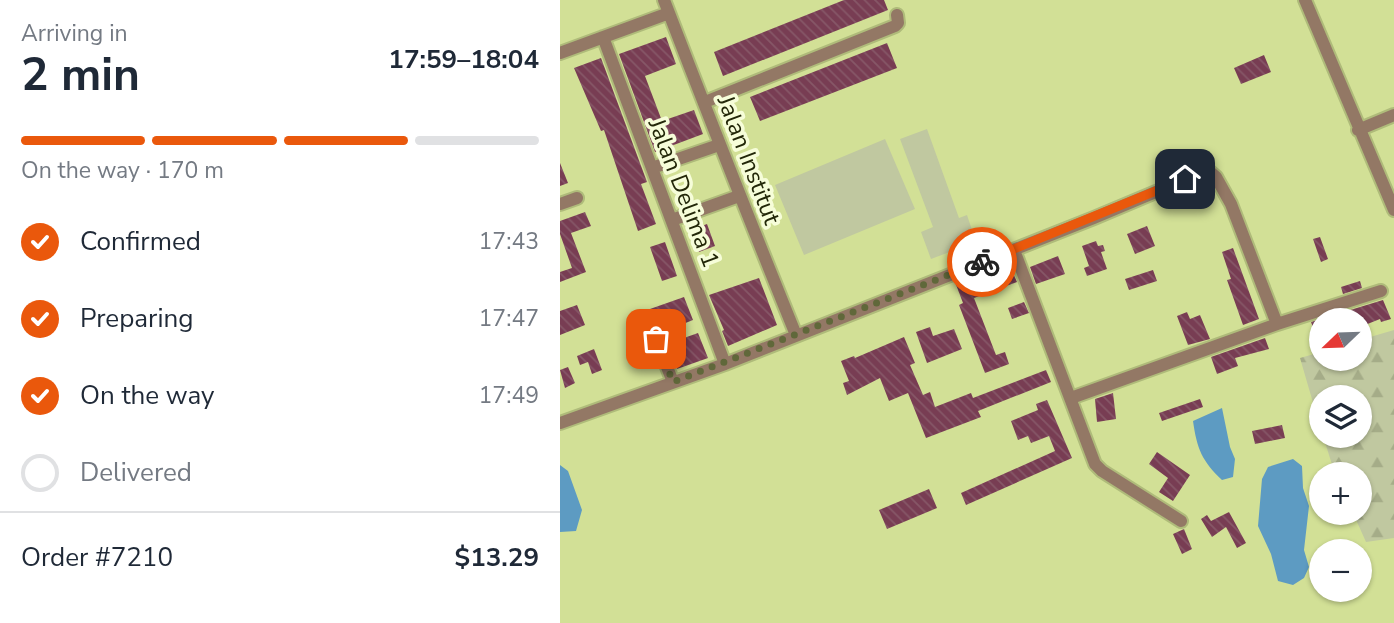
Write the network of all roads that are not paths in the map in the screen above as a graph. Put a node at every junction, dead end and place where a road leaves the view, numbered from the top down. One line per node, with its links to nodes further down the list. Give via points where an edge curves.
1 (664, 0): 3 (street, Jalan Institut)
2 (1305, 0): 9 (street)
3 (669, 13): 5 (street); 7 (street, Jalan Institut)
4 (897, 15): 7 (street, via 895,26)
5 (603, 37): 6 (street); 11 (street, Jalan Delima 1)
6 (560, 53)
7 (705, 102): 10 (street, Jalan Institut)
8 (1394, 115): 9 (street)
9 (1359, 130): 15 (street)
10 (719, 145): 11 (street); 12 (street, Jalan Institut)
11 (652, 168): 16 (street, Jalan Delima 1)
12 (739, 196): 16 (street); 21 (street, Jalan Institut)
13 (577, 198): 14 (street)
14 (560, 204)
15 (1394, 210)
16 (672, 220): 22 (street, Jalan Delima 1)
17 (1014, 250): 20 (street, via 1208,170 1231,204); 21 (street); 24 (street)
18 (1381, 290): 20 (street)
19 (647, 317): 23 (street)
20 (1277, 324): 24 (street)
21 (796, 335): 22 (street)
22 (725, 364): 23 (street)
23 (673, 382): 25 (street)
24 (1071, 398): 26 (street, via 1091,455 1102,471)
25 (560, 423)
26 (1181, 521)

